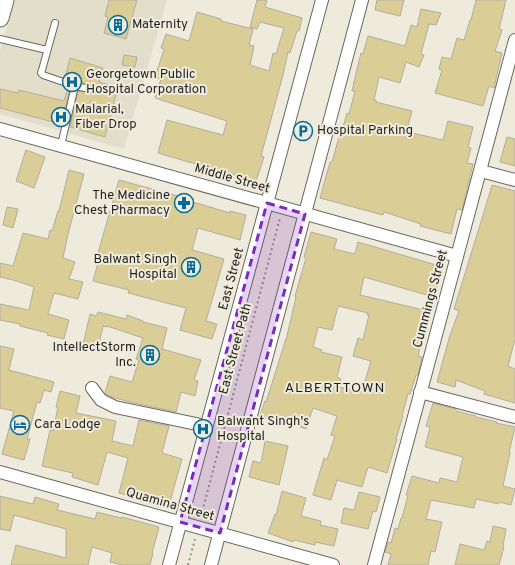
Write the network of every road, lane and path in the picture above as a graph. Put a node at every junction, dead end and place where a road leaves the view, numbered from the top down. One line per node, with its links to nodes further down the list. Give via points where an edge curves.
1 (5, 0): 4 (street)
2 (322, 0): 15 (street, East Street)
3 (362, 0): 17 (street)
4 (0, 18)
5 (55, 23): 8 (lane)
6 (0, 39): 8 (lane)
7 (515, 40): 13 (street, Cummings Street)
8 (47, 50): 9 (lane, via 41,72 43,75)
9 (75, 86): 10 (lane); 12 (lane)
10 (95, 90)
11 (0, 129): 12 (street, Middle Street)
12 (61, 145): 15 (street, Middle Street)
13 (481, 171): 14 (street); 18 (street, Cummings Street)
14 (515, 180)
15 (267, 203): 16 (street, Middle Street); 22 (street, East Street)
16 (283, 207): 17 (street, Middle Street); 25 (path, East Street Path)
17 (305, 214): 18 (street, Middle Street); 26 (street)
18 (457, 256): 20 (street, Cummings Street)
19 (92, 388): 22 (street, via 101,400 115,407)
20 (420, 392): 21 (street); 31 (street, Cummings Street)
21 (515, 417)
22 (206, 426): 24 (street, East Street)
23 (0, 472): 24 (street, Quamina Street)
24 (180, 522): 25 (street, Quamina Street); 27 (street, East Street)
25 (198, 527): 26 (street, Quamina Street); 28 (path, East Street Path)
26 (220, 533): 29 (street); 30 (street, Quamina Street)
27 (169, 565)
28 (188, 565)
29 (211, 565)
30 (333, 565)
31 (374, 565)

